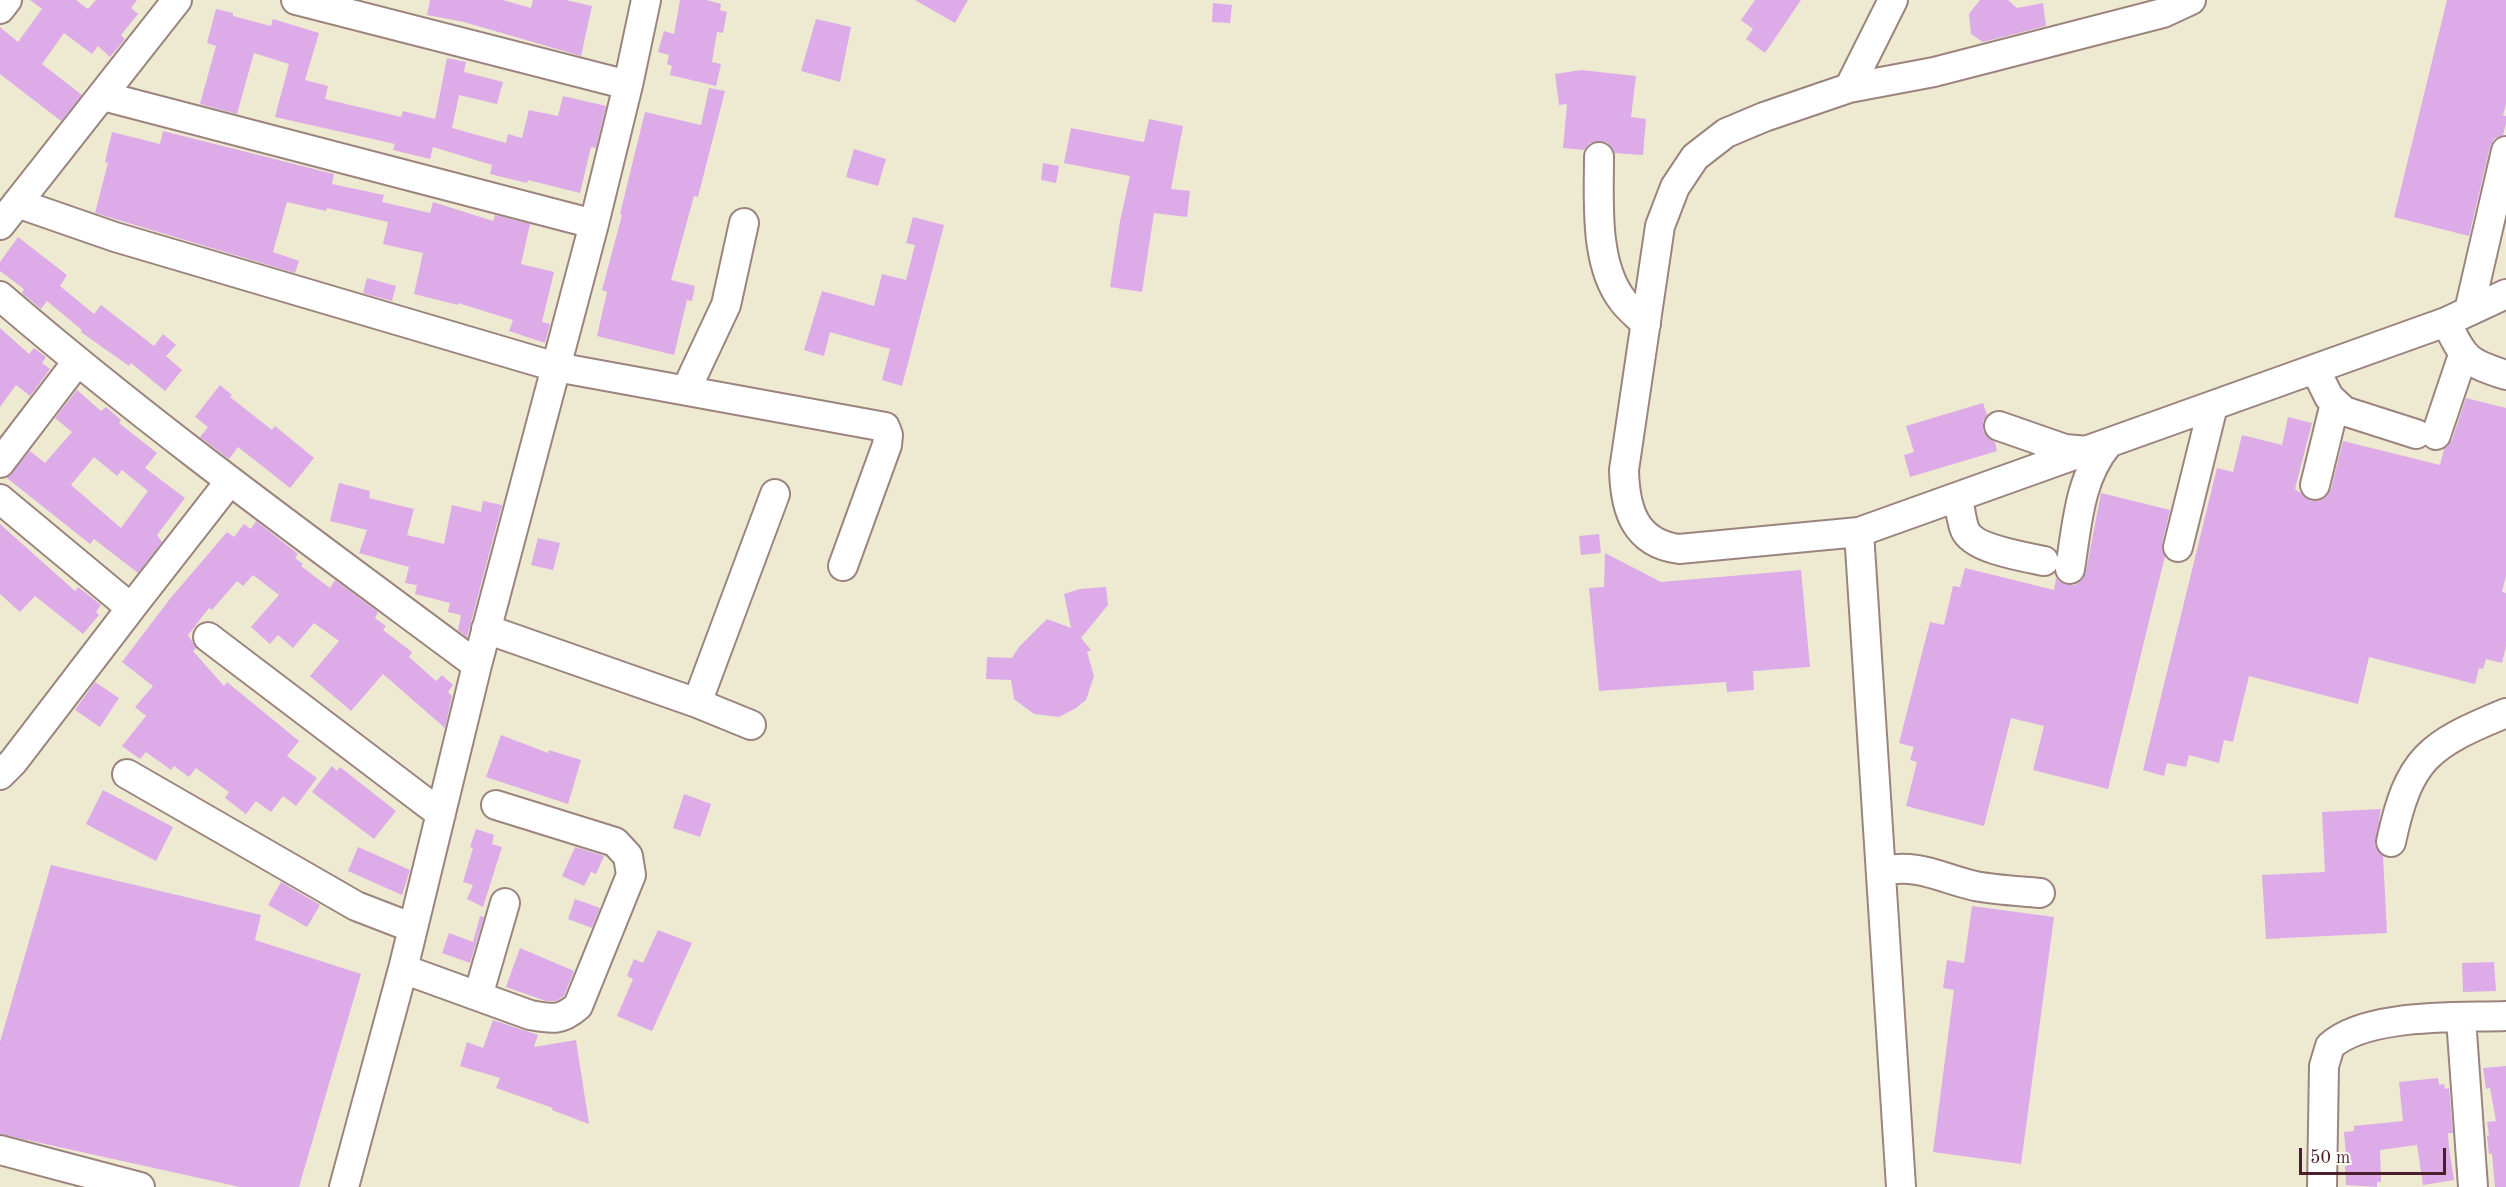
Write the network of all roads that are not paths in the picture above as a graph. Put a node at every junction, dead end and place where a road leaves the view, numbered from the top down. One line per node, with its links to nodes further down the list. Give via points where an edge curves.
1 (7, 0): 7 (street)
2 (177, 0): 10 (street)
3 (296, 0): 8 (street)
4 (646, 0): 8 (street)
5 (1893, 0): 9 (street)
6 (2191, 0): 9 (street, via 2163,13 1956,66)
7 (0, 9)
8 (628, 85): 15 (street)
9 (1849, 88): 19 (street, via 1726,133 1695,157 1675,187 1660,226)
10 (103, 96): 13 (street); 15 (street)
11 (1599, 157): 19 (street, via 1605,263 1622,300)
12 (2504, 168): 18 (street)
13 (8, 214): 22 (street, via 115,237)
14 (744, 223): 25 (street, via 726,305)
15 (594, 224): 22 (street)
16 (2506, 294): 18 (street)
17 (0, 296): 21 (street)
18 (2457, 316): 20 (street); 23 (street)
19 (1646, 324): 36 (street, via 1624,470 1625,496 1632,517 1646,536 1662,547 1679,549)
20 (2463, 355): 24 (street, via 2479,366); 26 (street, via 2426,434 2344,411)
21 (77, 362): 30 (street); 31 (street)
22 (556, 367): 25 (street); 40 (street)
23 (2315, 369): 26 (street); 27 (street)
24 (2506, 375)
25 (686, 390): 38 (street, via 885,427 887,445)
26 (2335, 403): 32 (street)
27 (2213, 406): 29 (street); 37 (street)
28 (1999, 426): 29 (street, via 2065,449)
29 (2099, 448): 34 (street); 34 (street, via 2057,565 2003,552 1970,536 1965,531)
30 (0, 463)
31 (230, 481): 39 (street); 42 (street)
32 (2315, 485)
33 (775, 494): 43 (street)
34 (1958, 497): 36 (street)
35 (0, 500): 39 (street)
36 (1859, 532): 51 (street)
37 (2178, 547)
38 (843, 566)
39 (131, 608): 47 (street)
40 (486, 629): 42 (street); 43 (street)
41 (208, 637): 49 (street)
42 (477, 665): 49 (street)
43 (697, 703): 45 (street)
44 (2506, 713): 50 (street, via 2449,739 2424,759 2405,789)
45 (751, 725)
46 (128, 774): 54 (street, via 356,906)
47 (0, 775)
48 (496, 805): 56 (street, via 615,842 628,856 631,875 578,1006 567,1015 552,1019 530,1015)
49 (441, 814): 54 (street)
50 (2391, 842)
51 (1881, 871): 52 (street, via 1908,867 1977,886); 62 (street)
52 (2040, 893)
53 (505, 903): 56 (street)
54 (413, 928): 55 (street)
55 (403, 969): 56 (street); 61 (street)
56 (478, 996)
57 (2506, 1016): 58 (street)
58 (2462, 1018): 63 (street, via 2366,1026 2330,1046 2324,1066); 64 (street)
59 (0, 1150): 60 (street)
60 (139, 1187)
61 (344, 1187)
62 (1901, 1187)
63 (2322, 1187)
64 (2473, 1187)

